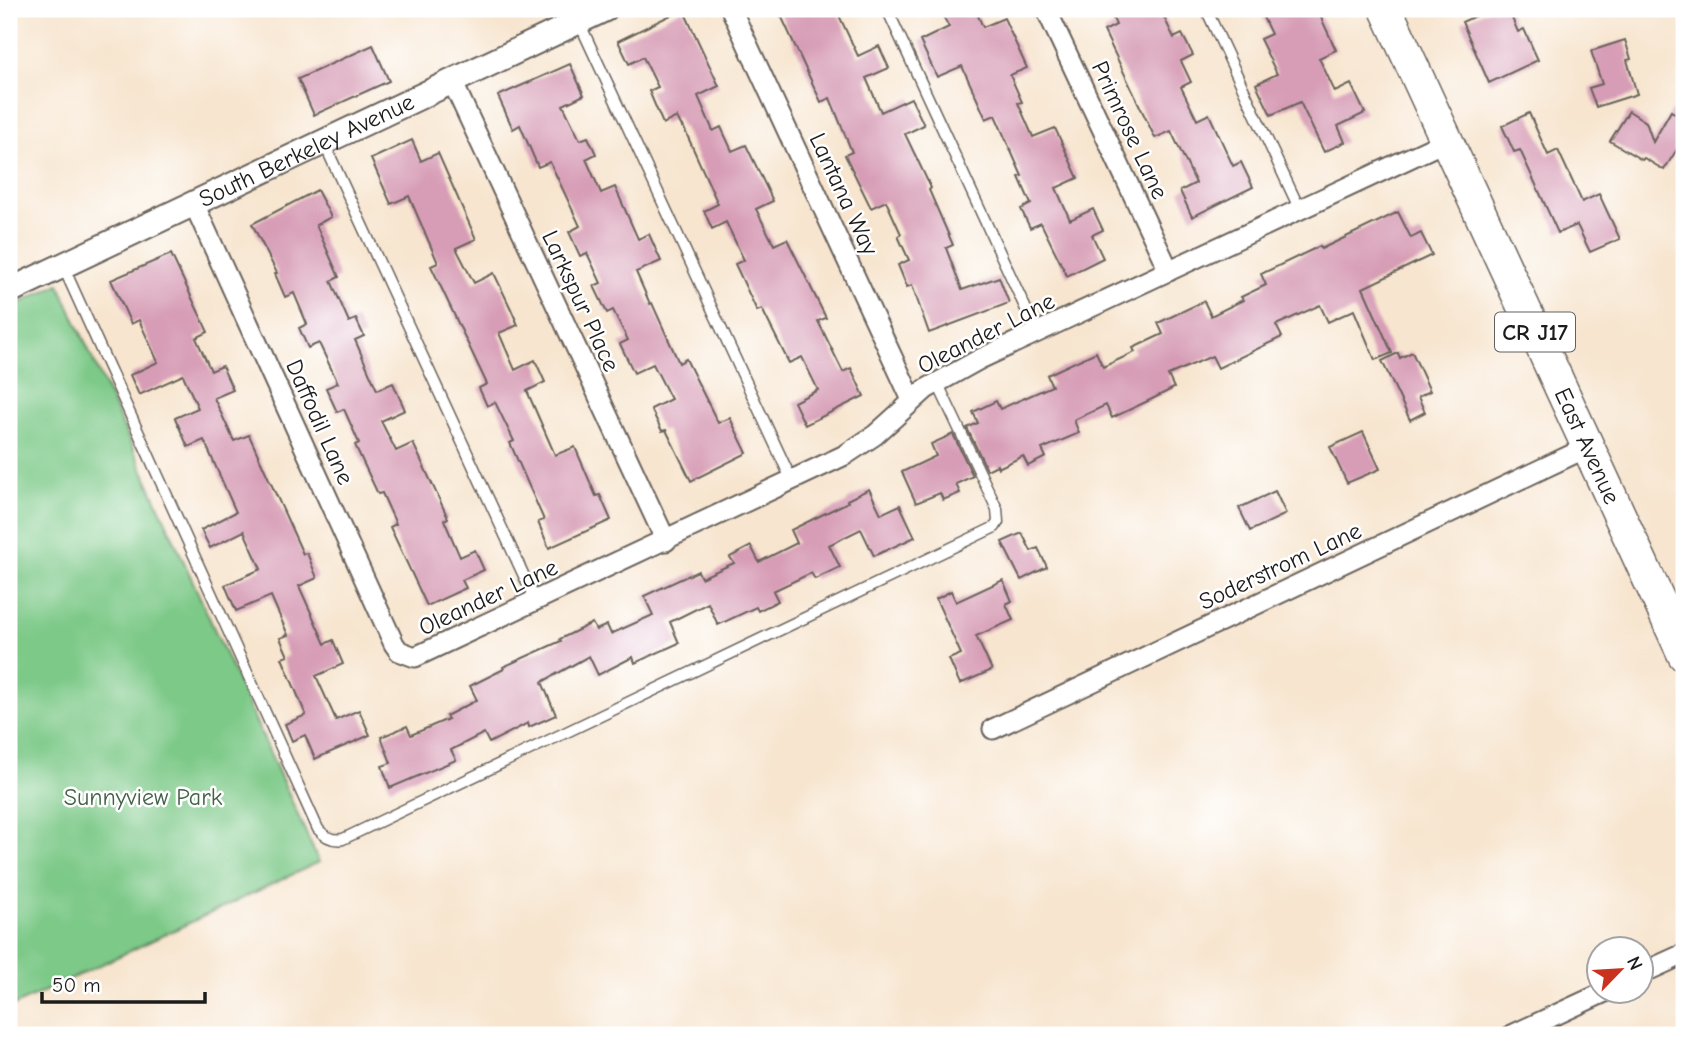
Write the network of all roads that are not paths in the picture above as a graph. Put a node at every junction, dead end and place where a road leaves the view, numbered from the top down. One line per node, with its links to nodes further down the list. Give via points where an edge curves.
1 (605, 9): 7 (street, South Berkeley Avenue)
2 (731, 9): 18 (street, Lantana Way)
3 (887, 9): 16 (lane)
4 (1046, 9): 14 (street, Primrose Lane)
5 (1206, 9): 12 (lane)
6 (1386, 9): 9 (main road, East Avenue / CR J17)
7 (579, 21): 8 (street, South Berkeley Avenue); 20 (lane)
8 (452, 81): 10 (street, South Berkeley Avenue); 21 (street, Larkspur Place)
9 (1446, 141): 12 (street, Oleander Lane); 19 (main road, East Avenue / CR J17)
10 (324, 142): 11 (street, South Berkeley Avenue); 22 (lane)
11 (194, 204): 13 (street, South Berkeley Avenue); 23 (street, Daffodil Lane, via 394,644)
12 (1300, 210): 14 (street, Oleander Lane)
13 (63, 266): 15 (street, South Berkeley Avenue); 17 (lane, via 318,829 337,840 995,527 997,509)
14 (1169, 271): 16 (street, Oleander Lane)
15 (9, 291)
16 (1037, 333): 17 (street, Oleander Lane)
17 (937, 382): 18 (street, Oleander Lane)
18 (912, 400): 20 (street, Oleander Lane, via 867,441)
19 (1588, 447): 24 (main road, East Avenue / CR J17); 25 (street, Soderstrom Lane)
20 (792, 481): 21 (street, Oleander Lane)
21 (666, 541): 22 (street, Oleander Lane)
22 (536, 602): 23 (street, Oleander Lane, via 424,654)
23 (408, 656)
24 (1684, 656)
25 (993, 729)
26 (1684, 954): 27 (street)
27 (1654, 968)
28 (1584, 1002): 29 (street)
29 (1512, 1035)

